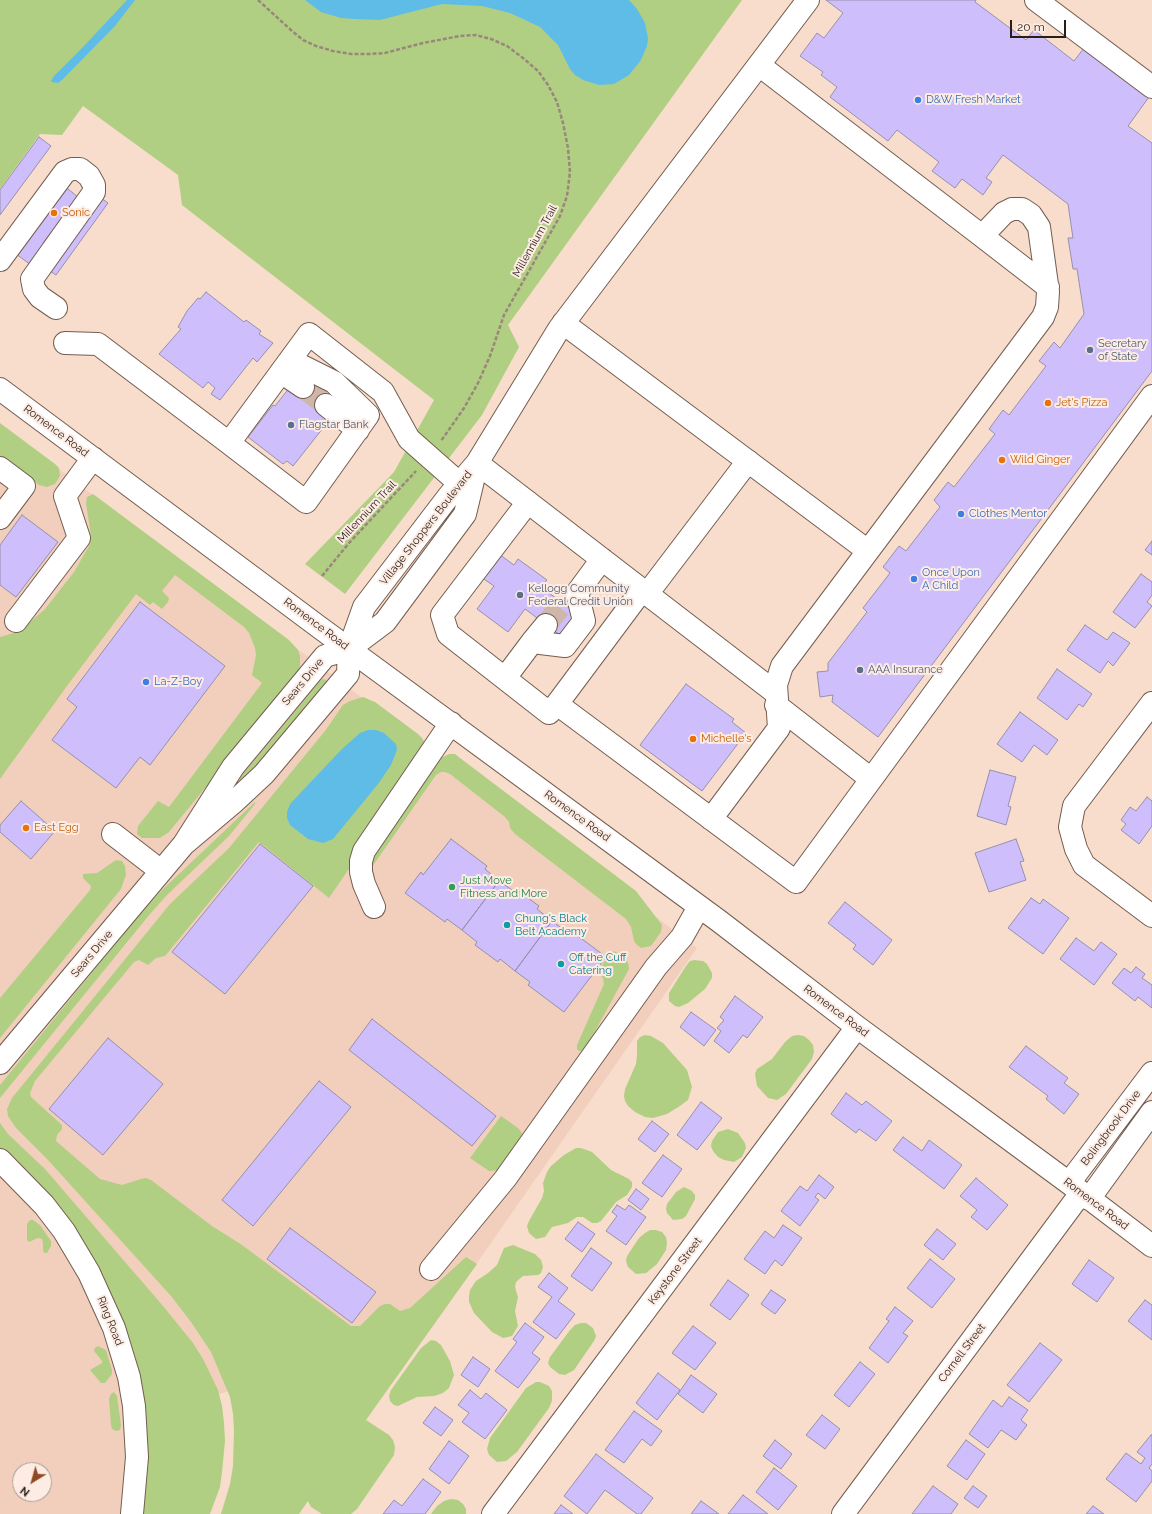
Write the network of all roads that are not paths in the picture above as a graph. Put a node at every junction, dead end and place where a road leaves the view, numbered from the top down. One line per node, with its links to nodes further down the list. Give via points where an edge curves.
1 (808, 0): 3 (street)
2 (1036, 0): 4 (street)
3 (759, 65): 5 (street); 9 (street)
4 (1152, 87)
5 (982, 236): 7 (street); 7 (street, via 1004,213 1012,209 1022,209 1031,215 1039,227)
6 (0, 260): 8 (street, via 65,172 80,169 94,185 94,192 32,279 34,289 40,297)
7 (1048, 287): 25 (street, via 1047,307 1043,317)
8 (56, 308)
9 (564, 323): 19 (street); 20 (street, via 546,348)
10 (65, 343): 17 (street, via 98,344)
11 (285, 366): 12 (street); 16 (street, via 334,382 368,415); 17 (street); 22 (street, via 309,334 383,392 409,439)
12 (303, 387)
13 (0, 389): 18 (street, Romence Road)
14 (1152, 396): 37 (street)
15 (326, 405): 16 (street)
16 (358, 430): 17 (street, via 306,502)
17 (228, 443)
18 (93, 458): 28 (street, via 65,496 79,538); 31 (street, Romence Road)
19 (748, 461): 25 (street); 27 (street)
20 (477, 463): 22 (street, Village Shoppers Boulevard); 23 (street); 31 (street, Village Shoppers Boulevard, via 465,514 385,622)
21 (0, 468): 24 (street, via 24,486)
22 (460, 484): 31 (street, Village Shoppers Boulevard, via 364,607)
23 (528, 502): 26 (street); 32 (street, via 442,616 448,634)
24 (0, 518)
25 (868, 551): 33 (street, via 782,666 776,685)
26 (602, 559): 27 (street); 30 (street, via 570,598 584,620 564,646)
27 (645, 592): 33 (street); 35 (street)
28 (16, 621)
29 (546, 625): 30 (street)
30 (532, 642): 32 (street)
31 (349, 649): 36 (street, Romence Road); 40 (street, Sears Drive, via 325,656 237,762); 40 (street, Sears Drive, via 348,674 281,755 249,788)
32 (505, 678): 35 (street, via 549,713)
33 (776, 699): 37 (street); 38 (street, via 779,728)
34 (1152, 703): 44 (street, via 1074,806 1070,827 1084,865)
35 (557, 704): 38 (street)
36 (451, 723): 42 (street, via 364,851 361,872); 43 (street, Romence Road)
37 (871, 779): 38 (street, via 796,882)
38 (711, 819)
39 (113, 834): 41 (street)
40 (184, 844): 41 (street, Sears Drive)
41 (161, 871): 46 (street, Sears Drive)
42 (374, 907)
43 (699, 907): 45 (street, Romence Road); 52 (street, via 682,937 656,967 505,1179)
44 (1152, 916)
45 (857, 1027): 50 (street, Romence Road); 54 (street, Keystone Street)
46 (0, 1063)
47 (1152, 1073): 50 (street, Bolingbrook Drive)
48 (1152, 1112): 50 (street)
49 (0, 1160): 53 (street, Ring Road, via 44,1205 64,1231 92,1278 114,1328 129,1377 134,1406 137,1457)
50 (1080, 1191): 51 (street, Romence Road); 55 (street, Cornell Street)
51 (1152, 1246)
52 (431, 1269)
53 (132, 1514)
54 (493, 1514)
55 (843, 1514)

